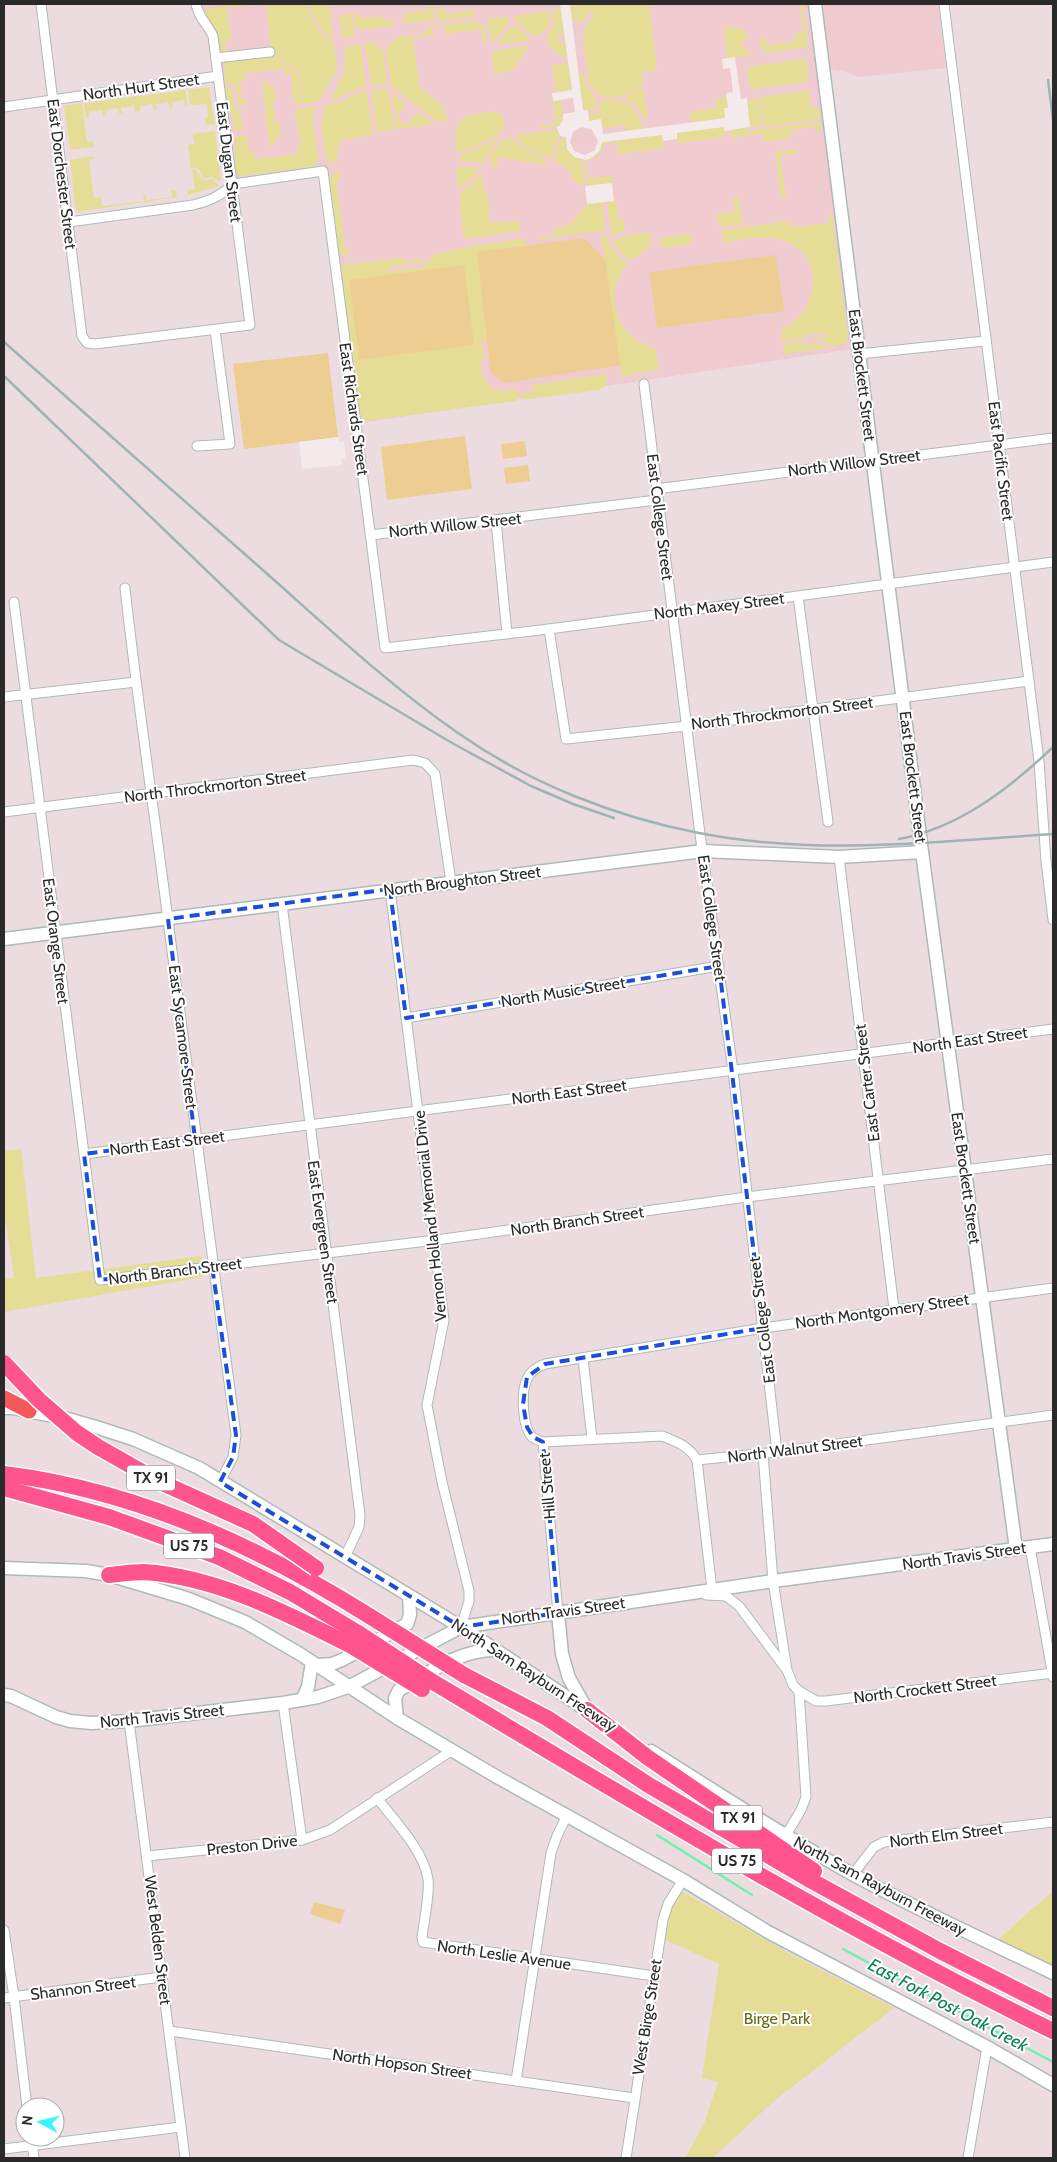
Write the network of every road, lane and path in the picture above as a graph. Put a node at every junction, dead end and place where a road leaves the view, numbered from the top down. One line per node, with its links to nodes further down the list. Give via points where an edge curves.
1 (41, 4): 8 (street, East Dorchester Street)
2 (196, 4): 6 (street, East Dugan Street, via 200,18 214,36)
3 (815, 4): 14 (main road, East Brockett Street)
4 (944, 4): 13 (street, East Pacific Street)
5 (270, 52): 6 (street, North Hurt Street)
6 (216, 58): 7 (street, East Dugan Street)
7 (218, 76): 8 (street, North Hurt Street); 10 (street, East Dugan Street)
8 (53, 99): 9 (street, North Hurt Street); 11 (street, East Dorchester Street)
9 (4, 107)
10 (233, 184): 11 (street, via 222,195 206,202); 12 (street, East Dugan Street, via 250,325); 23 (street, East Richards Street, via 323,171)
11 (68, 222): 12 (street, East Dorchester Street, via 82,336 87,343)
12 (215, 330): 18 (street, via 230,444)
13 (985, 341): 14 (street); 17 (street, East Pacific Street)
14 (859, 354): 19 (main road, East Brockett Street)
15 (644, 384): 20 (street, East College Street)
16 (1053, 438): 17 (street, North Willow Street)
17 (998, 445): 19 (street, North Willow Street); 25 (street, East Pacific Street)
18 (197, 446)
19 (872, 460): 20 (street, North Willow Street); 26 (main road, East Brockett Street)
20 (656, 489): 21 (street, East College Street)
21 (657, 500): 22 (street, North Willow Street); 30 (street, East College Street)
22 (496, 521): 23 (street, North Willow Street); 32 (street)
23 (371, 534): 33 (street, East Richards Street)
24 (1053, 562): 25 (street, North Maxey Street)
25 (1014, 567): 26 (street, North Maxey Street); 34 (street, East Pacific Street)
26 (888, 584): 28 (street, North Maxey Street); 38 (main road, East Brockett Street)
27 (125, 588): 35 (street, East Sycamore Street)
28 (798, 596): 30 (street, North Maxey Street); 39 (street)
29 (14, 602): 36 (street, East Orange Street)
30 (672, 612): 31 (street, North Maxey Street); 40 (street, East College Street)
31 (549, 629): 32 (street, North Maxey Street); 40 (street, North Throckmorton Street, via 566,739)
32 (507, 634): 33 (street, North Maxey Street)
33 (385, 648)
34 (1029, 681): 38 (street, North Throckmorton Street); 52 (street, East Pacific Street)
35 (136, 682): 36 (street); 41 (street, East Sycamore Street)
36 (26, 695): 37 (street); 42 (street, East Orange Street)
37 (4, 698)
38 (903, 698): 39 (street, North Throckmorton Street); 46 (main road, East Brockett Street)
39 (812, 708): 40 (street, North Throckmorton Street); 44 (street)
40 (687, 726): 45 (street, East College Street)
41 (151, 794): 42 (street, North Throckmorton Street); 48 (street, North Throckmorton Street, via 414,760 426,763 435,774); 51 (street, East Sycamore Street)
42 (39, 808): 43 (street, North Throckmorton Street); 53 (street, East Orange Street)
43 (4, 812)
44 (828, 822)
45 (703, 851): 47 (main road, North Broughton Street); 48 (main road, North Broughton Street); 55 (street, East College Street)
46 (922, 852): 47 (main road, North Broughton Street); 58 (main road, East Brockett Street)
47 (839, 857): 59 (street, East Carter Street)
48 (451, 882): 49 (main road, North Broughton Street)
49 (390, 889): 50 (main road, North Broughton Street); 56 (street, Vernon Holland Memorial Drive)
50 (282, 904): 51 (main road, North Broughton Street); 62 (street, East Evergreen Street)
51 (168, 919): 53 (main road, North Broughton Street); 63 (street, East Sycamore Street)
52 (1053, 920)
53 (55, 934): 54 (main road, North Broughton Street); 64 (street, East Orange Street)
54 (4, 939)
55 (719, 966): 56 (street, North Music Street); 60 (street, East College Street)
56 (406, 1018): 61 (street, Vernon Holland Memorial Drive)
57 (1053, 1029): 58 (street, North East Street)
58 (947, 1043): 59 (street, North East Street); 66 (main road, East Brockett Street)
59 (864, 1055): 60 (street, North East Street); 67 (street, East Carter Street)
60 (733, 1071): 61 (street, North East Street); 68 (street, East College Street)
61 (418, 1111): 62 (street, North East Street); 69 (street, Vernon Holland Memorial Drive)
62 (309, 1127): 63 (street, North East Street); 70 (street, East Evergreen Street)
63 (195, 1139): 64 (street, North East Street); 71 (street, East Sycamore Street)
64 (84, 1154): 72 (street, East Orange Street)
65 (1053, 1159): 66 (street, North Branch Street)
66 (965, 1169): 67 (street, North Branch Street); 74 (main road, East Brockett Street)
67 (878, 1181): 68 (street, North Branch Street); 75 (street, East Carter Street)
68 (747, 1197): 69 (street, North Branch Street); 76 (street, East College Street)
69 (436, 1240): 70 (street, North Branch Street); 104 (street, Vernon Holland Memorial Drive, via 444,1320 427,1406 469,1591)
70 (326, 1253): 71 (street, North Branch Street); 95 (street, East Evergreen Street, via 360,1515)
71 (212, 1266): 72 (street, North Branch Street); 91 (street, East Sycamore Street, via 236,1435 233,1457)
72 (100, 1280)
73 (1053, 1288): 74 (street, North Montgomery Street)
74 (982, 1298): 75 (street, North Montgomery Street); 84 (main road, East Brockett Street)
75 (894, 1309): 76 (street, North Montgomery Street)
76 (763, 1328): 77 (street, North Montgomery Street); 87 (street, East College Street)
77 (583, 1358): 79 (street, North Montgomery Street); 85 (street)
78 (4, 1363): 101 (highway, TX 91, bridge, via 77,1433 158,1482 253,1524 316,1568)
79 (534, 1369): 86 (street, Hill Street, via 527,1377 523,1404 526,1427 533,1437)
80 (4, 1398): 82 (main road)
81 (4, 1408): 82 (main road, North Sam Rayburn Freeway)
82 (29, 1411): 91 (main road, North Sam Rayburn Freeway, via 133,1439 199,1468)
83 (1053, 1415): 84 (street, North Walnut Street)
84 (998, 1422): 87 (street, North Walnut Street); 94 (main road, East Brockett Street)
85 (592, 1439): 86 (street); 89 (street, via 662,1436 691,1450)
86 (543, 1442): 103 (street, Hill Street)
87 (777, 1452): 88 (street, North Walnut Street)
88 (763, 1454): 89 (street, North Walnut Street); 98 (street)
89 (697, 1460): 99 (street)
90 (7, 1482): 101 (highway, North Sam Rayburn Freeway / US 75, via 86,1489 146,1506 250,1551); 105 (highway, North Sam Rayburn Freeway / US 75, via 218,1557 290,1592)
91 (220, 1482): 95 (main road, North Sam Rayburn Freeway)
92 (1053, 1544): 93 (main road, North Travis Street)
93 (1030, 1547): 94 (main road, North Travis Street); 109 (street)
94 (1016, 1548): 98 (main road, North Travis Street)
95 (345, 1557): 102 (main road, North Sam Rayburn Freeway)
96 (4, 1568): 97 (main road)
97 (109, 1575): 105 (highway, via 143,1572 201,1582); 107 (main road, via 189,1598 217,1610 269,1635)
98 (773, 1581): 99 (main road, North Travis Street); 108 (street)
99 (712, 1590): 100 (main road, North Travis Street)
100 (691, 1593): 103 (main road, North Travis Street); 108 (street, via 726,1596 739,1606)
101 (336, 1595): 127 (highway, North Sam Rayburn Freeway / US 75, bridge, via 464,1675 547,1718 647,1784)
102 (409, 1596): 104 (main road, North Sam Rayburn Freeway); 107 (main road, via 407,1624 342,1660)
103 (558, 1613): 104 (main road, North Travis Street); 115 (main road, via 562,1654 569,1678)
104 (461, 1627): 106 (main road, North Sam Rayburn Freeway); 110 (main road, North Travis Street)
105 (354, 1639): 137 (highway, North Sam Rayburn Freeway / US 75, bridge, via 425,1684 522,1735 864,1934)
106 (494, 1650): 115 (main road, North Sam Rayburn Freeway); 116 (main road, via 464,1654 399,1690 395,1698)
107 (315, 1664): 110 (main road); 113 (main road)
108 (787, 1670): 111 (street)
109 (1053, 1675): 111 (street, North Crockett Street, via 826,1701 816,1701)
110 (348, 1687): 113 (main road, North Travis Street); 116 (main road)
111 (799, 1691): 122 (street, via 806,1797)
112 (4, 1694): 117 (main road, North Travis Street, via 70,1721)
113 (302, 1700): 114 (main road, North Travis Street)
114 (283, 1703): 117 (main road, North Travis Street); 123 (street)
115 (587, 1710): 122 (main road, North Sam Rayburn Freeway); 127 (highway, TX 91, via 647,1757)
116 (397, 1718): 118 (main road)
117 (129, 1721): 124 (street, West Belden Street)
118 (451, 1751): 119 (street, Preston Drive); 120 (main road)
119 (377, 1798): 123 (street, Preston Drive, via 330,1830); 129 (street, North Leslie Avenue, via 422,1861 428,1880 423,1942)
120 (567, 1815): 126 (main road); 129 (street, via 552,1853)
121 (1053, 1822): 125 (street, North Elm Street, via 884,1842 874,1847)
122 (786, 1835): 125 (main road, North Sam Rayburn Freeway)
123 (302, 1840): 124 (street, Preston Drive)
124 (147, 1856): 132 (street, West Belden Street)
125 (854, 1874): 130 (main road, North Sam Rayburn Freeway)
126 (683, 1880): 131 (street, West Birge Street, via 668,1904 663,1920); 138 (main road, via 768,1932)
127 (890, 1924): 135 (highway, North Sam Rayburn Freeway / US 75)
128 (4, 1930): 133 (street)
129 (534, 1960): 131 (street, North Leslie Avenue); 139 (street)
130 (1053, 1974)
131 (654, 1976): 142 (street, West Birge Street)
132 (161, 1978): 133 (street, Shannon Street); 136 (street, West Belden Street)
133 (14, 1996): 134 (street, Shannon Street); 141 (street)
134 (4, 1998)
135 (1053, 2008)
136 (170, 2031): 139 (street, North Hopson Street); 143 (street, West Belden Street)
137 (1053, 2031)
138 (987, 2047): 140 (main road); 147 (street)
139 (516, 2081): 142 (street, North Hopson Street)
140 (1053, 2085)
141 (27, 2097)
142 (634, 2098): 146 (street, West Birge Street)
143 (181, 2127): 144 (street); 145 (street, West Belden Street)
144 (65, 2138)
145 (185, 2158)
146 (626, 2158)
147 (968, 2158)

